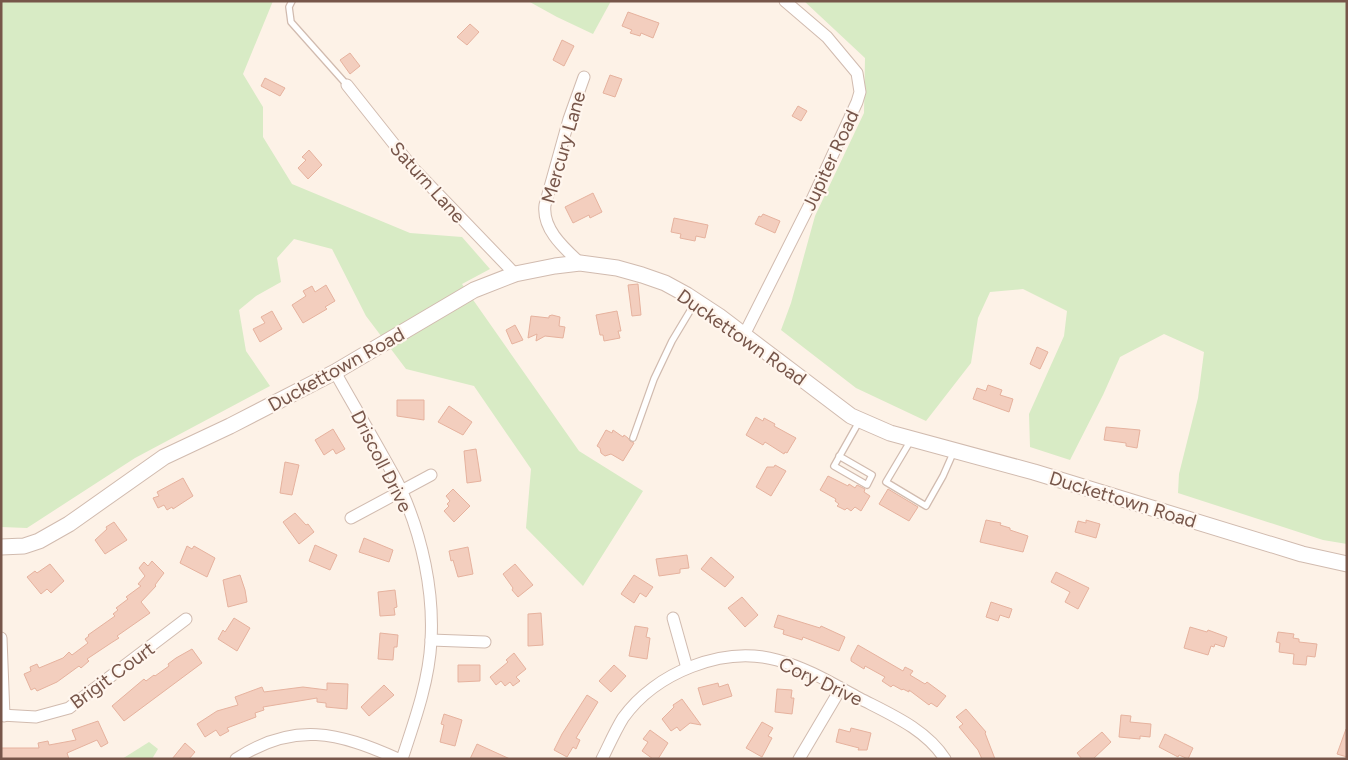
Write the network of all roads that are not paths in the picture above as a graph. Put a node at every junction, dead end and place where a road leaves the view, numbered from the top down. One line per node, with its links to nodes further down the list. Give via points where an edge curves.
1 (292, 1): 4 (lane, via 290,22)
2 (785, 1): 8 (street, Jupiter Road, via 849,61 857,73 860,92 810,204)
3 (584, 77): 5 (street, Mercury Lane, via 544,213 550,230)
4 (346, 85): 6 (street, Saturn Lane, via 413,168)
5 (580, 263): 6 (street, Duckettown Road); 7 (street, Duckettown Road, via 642,275 665,283)
6 (515, 274): 9 (street, Duckettown Road, via 474,290)
7 (696, 301): 8 (street, Duckettown Road); 11 (lane, via 654,379)
8 (744, 335): 10 (street, Duckettown Road)
9 (335, 372): 16 (street, Driscoll Drive); 18 (street, Duckettown Road, via 164,457 69,524 39,541 24,546)
10 (860, 420): 12 (street, Duckettown Road); 14 (lane)
11 (632, 438)
12 (911, 439): 13 (street, Duckettown Road); 13 (lane, via 886,482 926,506)
13 (954, 450): 19 (street, Duckettown Road, via 1302,554)
14 (839, 456): 14 (lane, via 834,466 867,485 872,475)
15 (431, 475): 16 (street)
16 (402, 491): 17 (street); 23 (street, Driscoll Drive, via 414,523 428,584)
17 (351, 518)
18 (1, 547)
19 (1347, 564)
20 (673, 618): 25 (street)
21 (186, 620): 27 (street, Brigit Court, via 69,708 36,717)
22 (1, 638): 27 (street)
23 (431, 640): 24 (street); 30 (street, Driscoll Drive, via 428,670)
24 (485, 642)
25 (687, 668): 26 (street, Cory Drive, via 723,656 761,657 788,663); 31 (street, Cory Drive, via 636,704 624,718)
26 (840, 688): 32 (street); 33 (street, Cory Drive, via 908,724 929,739)
27 (2, 715)
28 (236, 759): 29 (street, via 278,738 323,734 362,744)
29 (398, 759)
30 (402, 759)
31 (602, 759)
32 (799, 759)
33 (945, 759)

